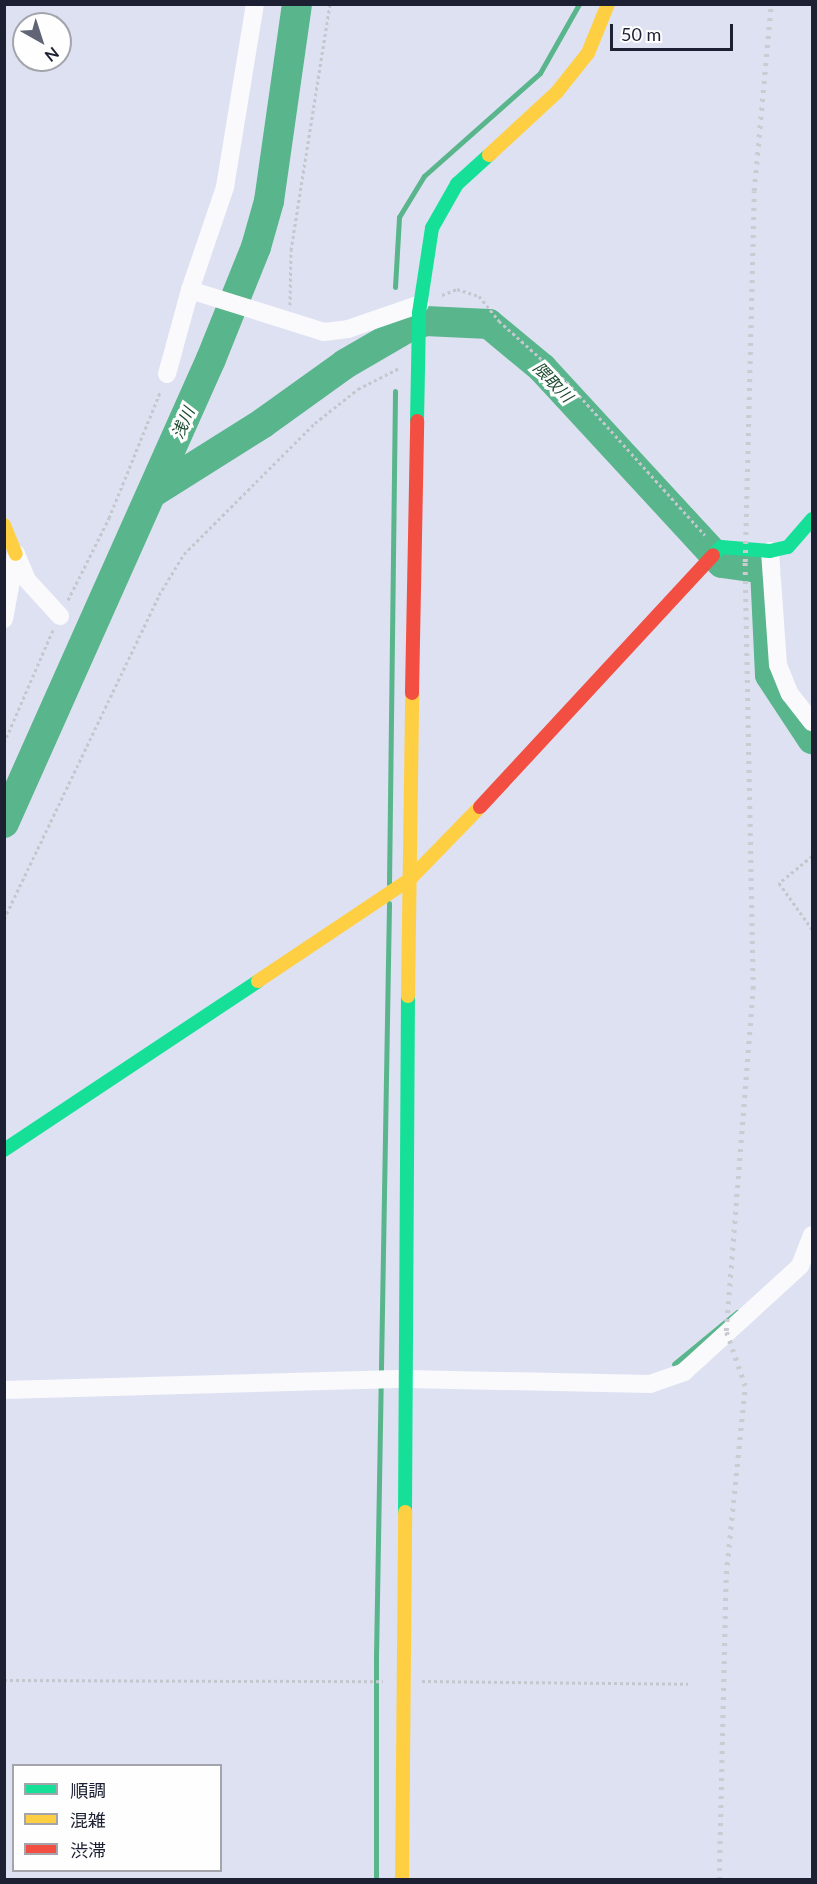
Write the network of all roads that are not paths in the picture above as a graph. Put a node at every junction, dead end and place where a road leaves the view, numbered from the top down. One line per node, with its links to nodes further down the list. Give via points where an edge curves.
1 (255, 4): 3 (street, via 225,187)
2 (608, 4): 4 (street, via 588,53 557,92 457,184 432,228)
3 (193, 291): 4 (street, via 324,332); 5 (street)
4 (420, 309): 13 (street)
5 (167, 374)
6 (813, 519): 8 (street, via 788,547)
7 (4, 525): 9 (street)
8 (770, 551): 12 (street, via 777,665 790,694); 13 (street, via 716,552)
9 (16, 554): 10 (street, via 27,580); 11 (street)
10 (60, 616)
11 (4, 619)
12 (813, 722)
13 (409, 880): 14 (street); 16 (street)
14 (4, 1150)
15 (813, 1235): 16 (street, via 800,1266 684,1372 650,1384)
16 (407, 1379): 17 (street); 18 (street)
17 (4, 1390)
18 (402, 1880)

